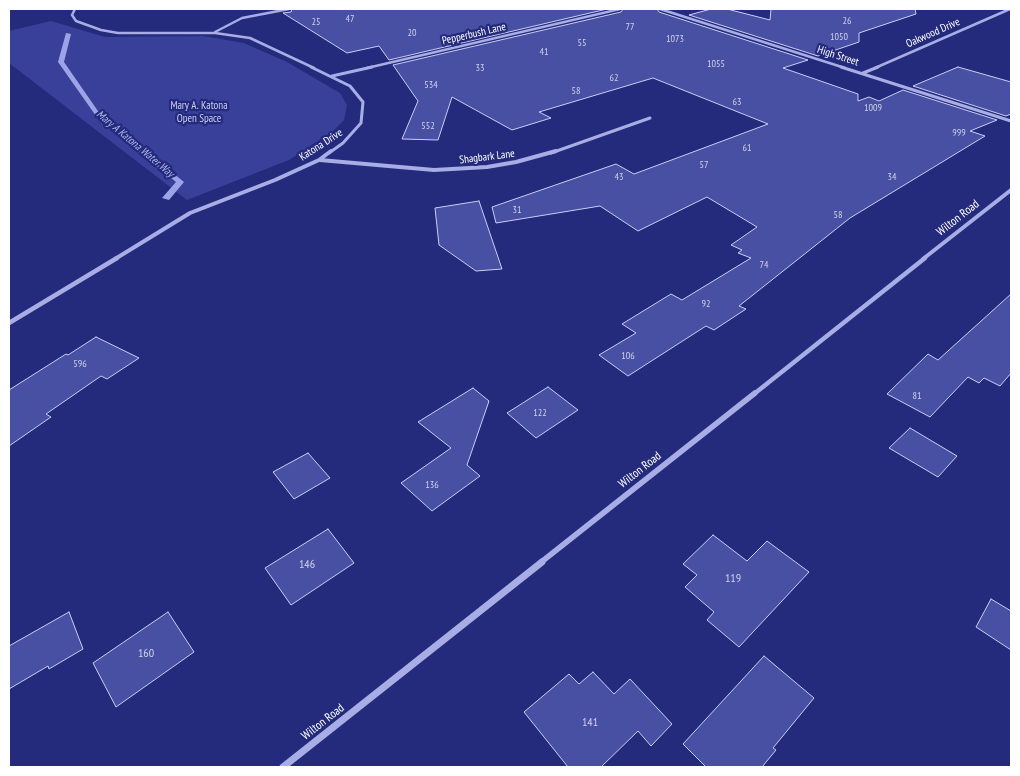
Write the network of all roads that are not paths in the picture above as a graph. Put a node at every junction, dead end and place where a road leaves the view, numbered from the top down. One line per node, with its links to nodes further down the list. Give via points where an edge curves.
1 (75, 9): 6 (street, Katona Drive, via 72,15 76,21 118,33)
2 (289, 9): 6 (street, via 242,18)
3 (620, 9): 8 (street, Pepperbush Lane)
4 (660, 9): 7 (street, High Street)
5 (1010, 9): 7 (street, Oakwood Drive)
6 (215, 33): 8 (street, Katona Drive, via 250,38)
7 (863, 74): 10 (street, High Street)
8 (332, 76): 11 (street, Katona Drive, via 358,93 364,111 362,123 354,133)
9 (650, 118): 11 (street, Shagbark Lane, via 554,152 487,167 434,170)
10 (1011, 121)
11 (319, 160): 13 (street, Katona Drive, via 190,214)
12 (1011, 190): 14 (street, Wilton Road)
13 (9, 322)
14 (284, 767)

